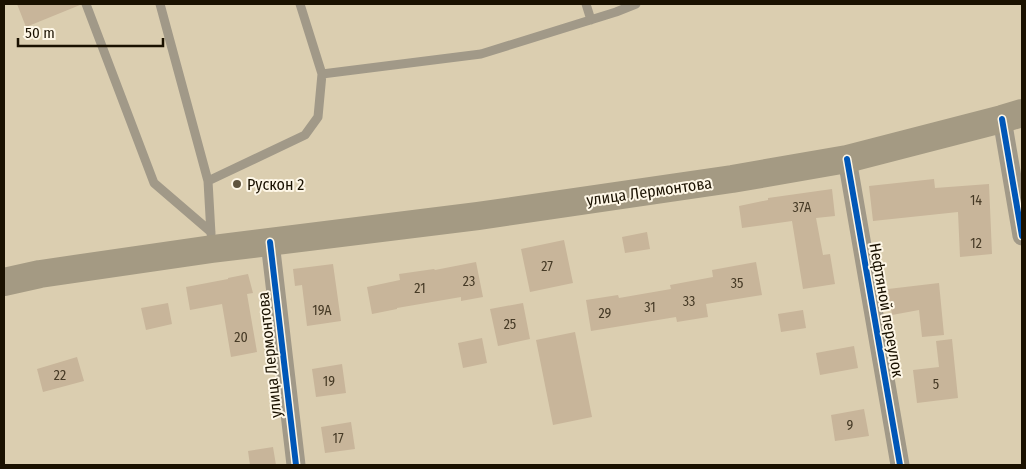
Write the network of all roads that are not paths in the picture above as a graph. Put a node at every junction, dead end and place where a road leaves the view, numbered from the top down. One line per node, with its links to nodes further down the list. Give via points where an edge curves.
1 (86, 4): 12 (lane, via 154,183)
2 (160, 4): 10 (lane)
3 (300, 4): 7 (lane)
4 (586, 4): 6 (lane)
5 (636, 4): 6 (lane)
6 (591, 20): 7 (lane, via 481,54)
7 (322, 74): 10 (lane, via 318,117 305,135)
8 (1012, 116): 9 (main road, улица Лермонтова); 11 (street)
9 (847, 159): 13 (main road, улица Лермонтова, via 507,211); 16 (street, Нефтяной переулок)
10 (208, 182): 12 (lane)
11 (1022, 236)
12 (211, 241): 13 (main road, улица Лермонтова); 14 (main road, улица Лермонтова)
13 (270, 242): 15 (street, улица Лермонтова)
14 (4, 282)
15 (296, 465)
16 (900, 465)

